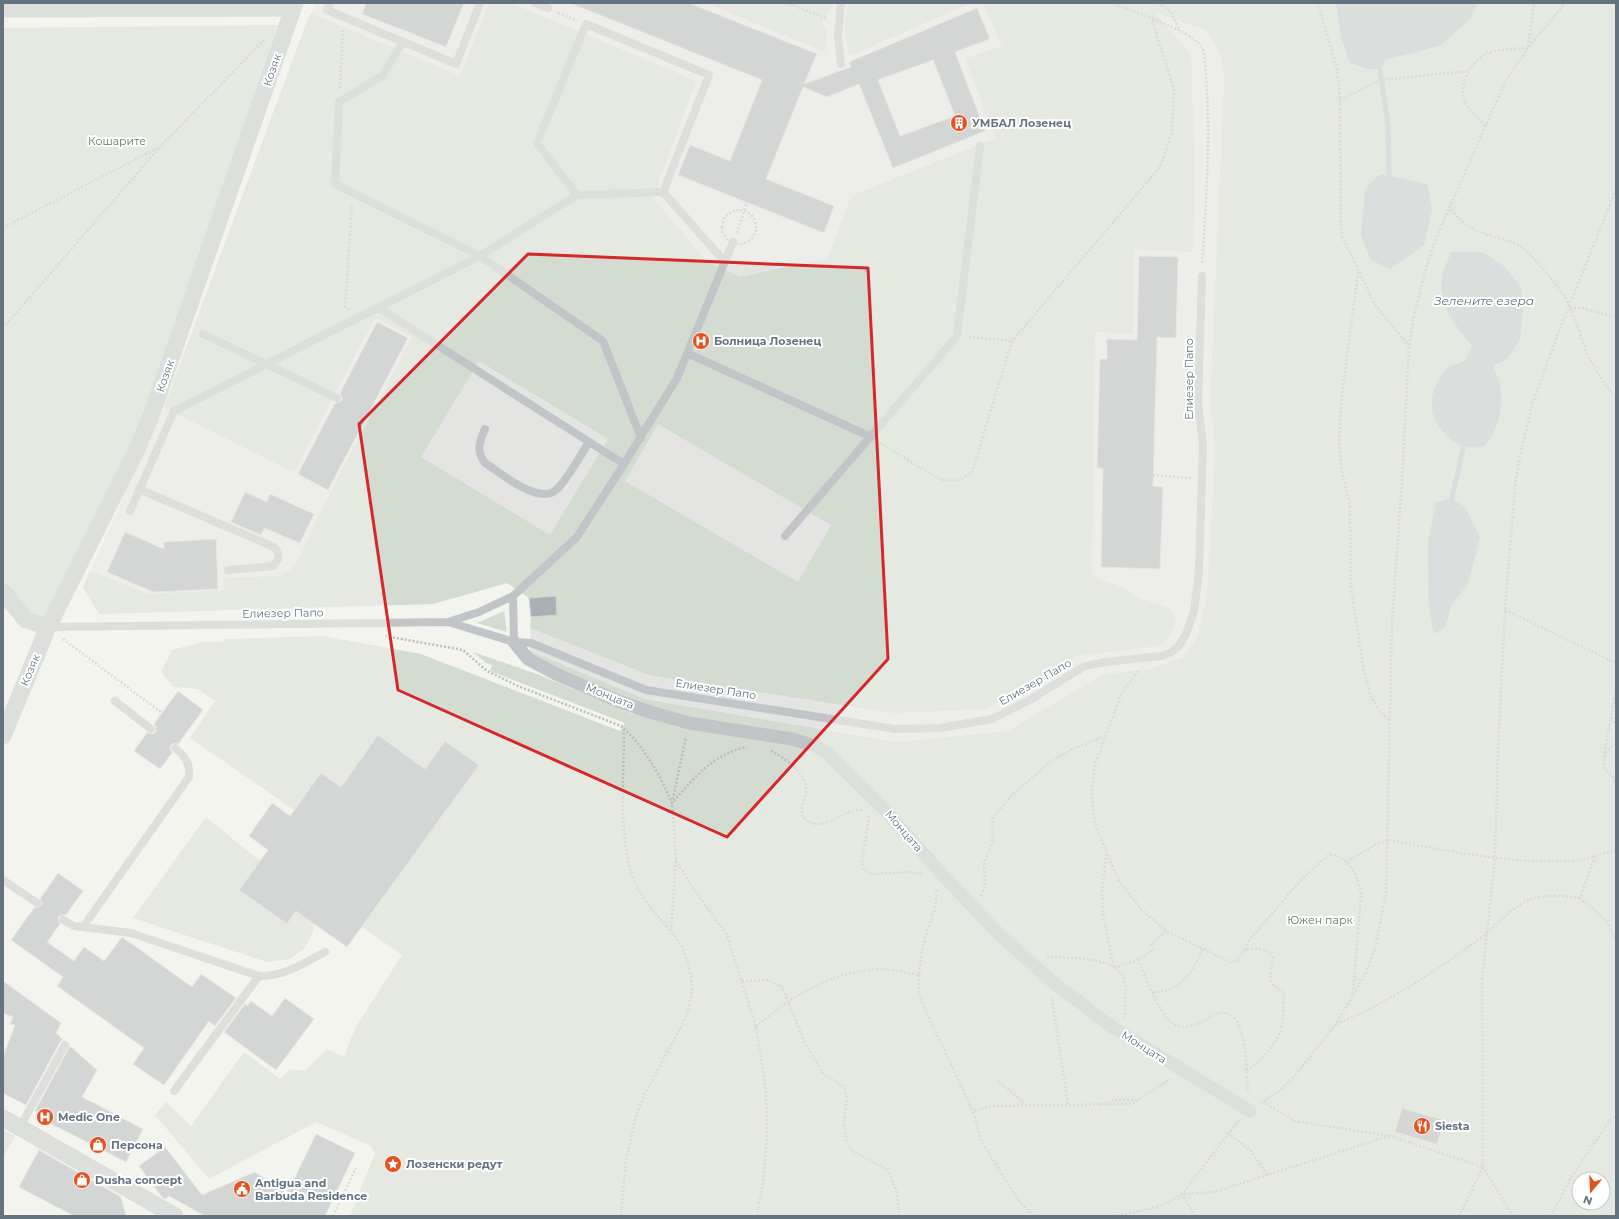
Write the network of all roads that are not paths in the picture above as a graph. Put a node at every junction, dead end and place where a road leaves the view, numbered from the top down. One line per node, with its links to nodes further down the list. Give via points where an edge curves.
1 (330, 3): 8 (lane, via 327,10)
2 (480, 3): 8 (lane, via 456,64)
3 (535, 3): 6 (lane)
4 (841, 3): 9 (lane, via 838,23)
5 (294, 6): 7 (street); 34 (street, Козяк, via 152,413 138,447)
6 (548, 8)
7 (3, 9)
8 (403, 42): 14 (lane, via 382,76 339,102 334,184)
9 (841, 64)
10 (980, 146): 23 (lane, via 957,336)
11 (664, 192): 12 (lane); 12 (lane, via 709,75 586,24 537,143); 15 (lane)
12 (577, 195): 14 (lane)
13 (733, 242): 15 (lane)
14 (480, 256): 17 (lane); 24 (lane, via 603,341)
15 (725, 262): 19 (lane)
16 (1202, 276): 35 (lane, Елиезер Папо, via 1198,403 1203,445 1199,570 1194,611 1188,632 1179,646 1170,653 1085,666 1028,701 992,719 940,728 895,729 646,690 531,643)
17 (379, 308): 20 (lane); 25 (lane)
18 (203, 334): 20 (lane)
19 (687, 353): 23 (lane); 24 (lane, via 677,378)
20 (267, 364): 21 (lane); 27 (lane, via 174,411)
21 (337, 398)
22 (485, 429): 25 (lane, via 479,442 479,449 486,463 533,493 543,495 557,490)
23 (871, 437): 29 (lane)
24 (640, 438): 26 (lane)
25 (589, 442): 26 (lane)
26 (624, 464): 32 (lane, via 576,537)
27 (139, 489): 28 (lane); 30 (lane, via 274,547 278,552 278,559 273,566)
28 (130, 511)
29 (785, 536)
30 (228, 570)
31 (3, 592): 34 (street, via 26,620)
32 (513, 596): 33 (lane, via 479,612); 35 (lane)
33 (448, 622): 34 (lane, Елиезер Папо); 35 (lane, Елиезер Папо)
34 (48, 627): 38 (street, Козяк)
35 (514, 642): 48 (street, Монцата, via 528,658 556,674 618,701 690,723 792,739 815,746 836,760 862,787 935,875 1049,979 1082,1006 1124,1034)
36 (114, 701): 37 (lane)
37 (151, 729)
38 (3, 736)
39 (175, 748): 43 (lane, via 184,755 190,766 189,777)
40 (3, 880): 41 (lane)
41 (37, 903)
42 (63, 920): 43 (lane, via 74,926)
43 (83, 927): 45 (lane, via 131,933)
44 (325, 952): 45 (lane, via 286,973)
45 (259, 976): 47 (lane)
46 (66, 1045): 50 (lane)
47 (174, 1091)
48 (1250, 1111)
49 (3, 1118): 50 (street)
50 (20, 1127): 51 (street)
51 (175, 1216)

